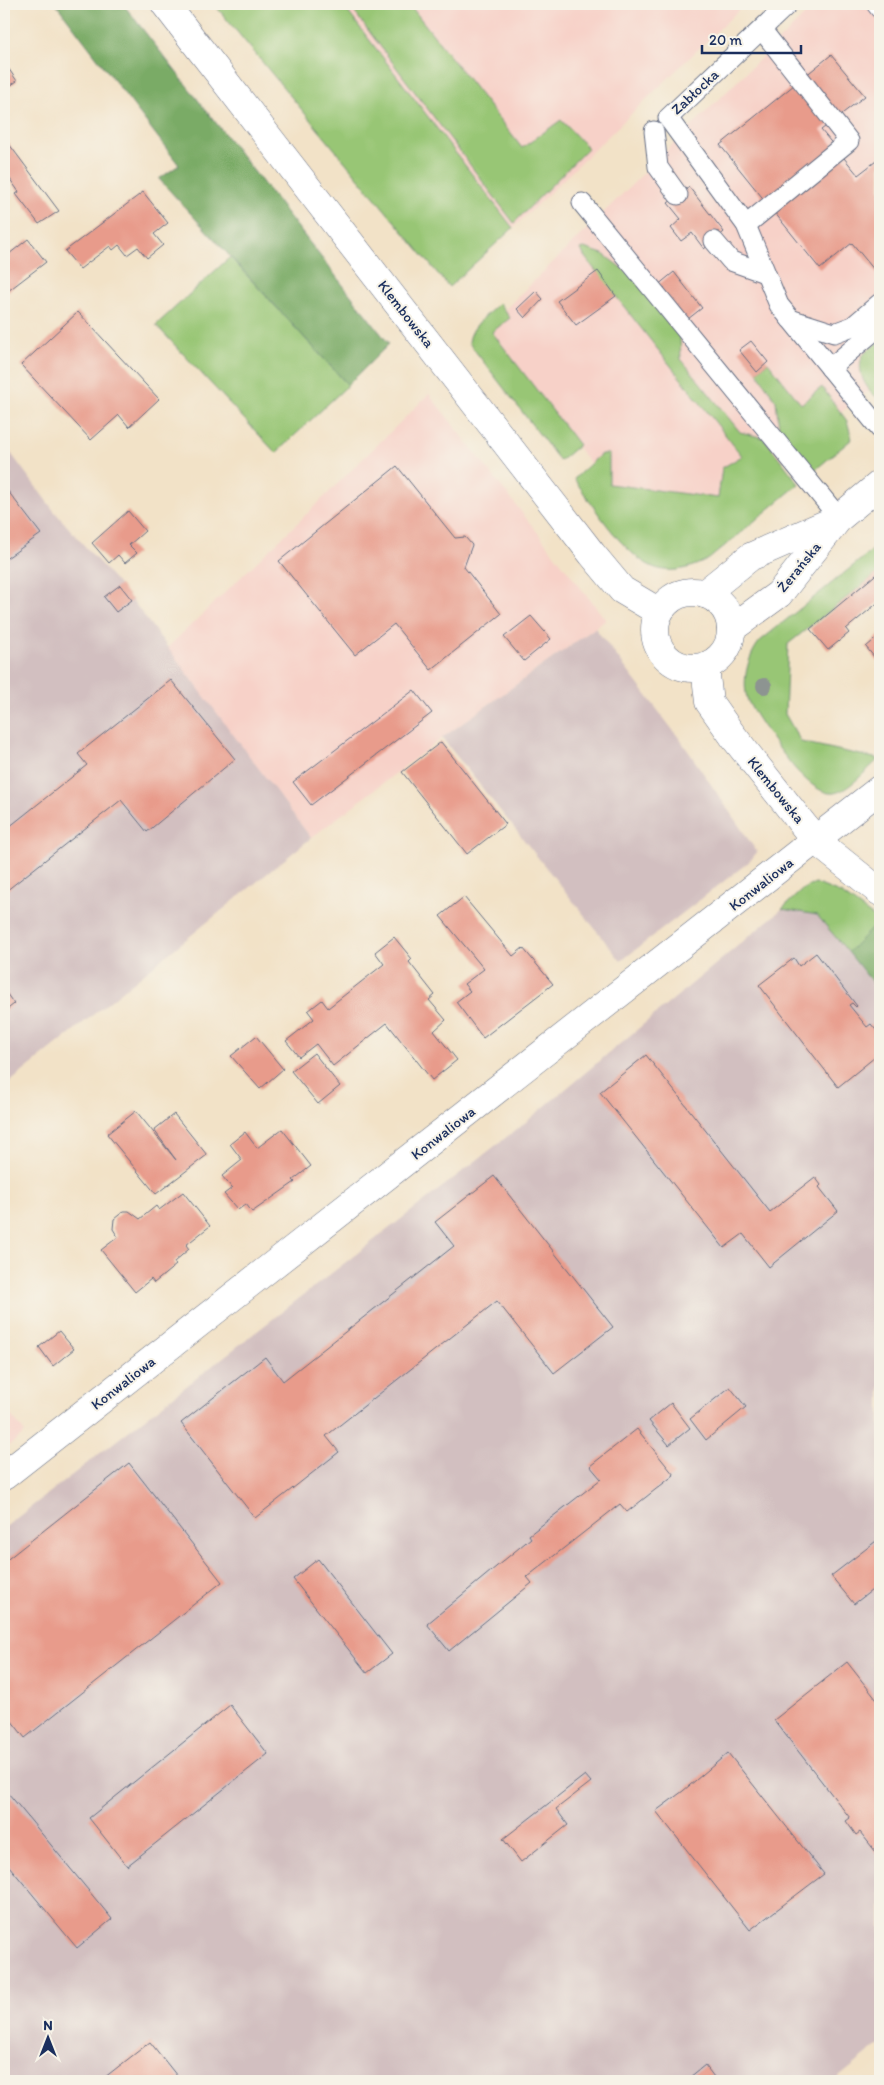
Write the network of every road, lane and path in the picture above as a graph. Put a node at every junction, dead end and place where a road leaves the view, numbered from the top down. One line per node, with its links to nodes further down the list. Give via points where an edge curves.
1 (164, 4): 20 (street, Klembowska, via 598,561 622,590)
2 (788, 4): 5 (lane, Zabłocka)
3 (876, 4): 4 (lane)
4 (880, 9)
5 (762, 30): 6 (lane, Zabłocka); 9 (lane, via 850,141)
6 (661, 125): 7 (lane, via 658,167); 9 (lane)
7 (678, 195)
8 (582, 203): 18 (lane)
9 (746, 225): 11 (lane)
10 (714, 241): 11 (lane, via 731,261)
11 (765, 273): 13 (lane, via 779,305)
12 (880, 303): 13 (lane, via 853,326 834,333)
13 (790, 319): 15 (lane)
14 (880, 326): 15 (lane)
15 (830, 368): 16 (lane)
16 (880, 429)
17 (880, 484): 18 (street, Żerańska)
18 (839, 518): 19 (street, Żerańska, via 750,556); 21 (street, Żerańska, via 779,594)
19 (704, 594): 20 (street, via 686,592 670,599); 21 (street, via 718,601 728,614)
20 (659, 612): 22 (street, via 654,630 658,648 670,662 687,669)
21 (731, 630): 22 (street, via 724,652)
22 (705, 667): 24 (street, Klembowska, via 709,702)
23 (880, 789): 24 (street, Konwaliowa)
24 (816, 841): 25 (street, Klembowska); 26 (street, Konwaliowa)
25 (880, 892)
26 (4, 1476)

